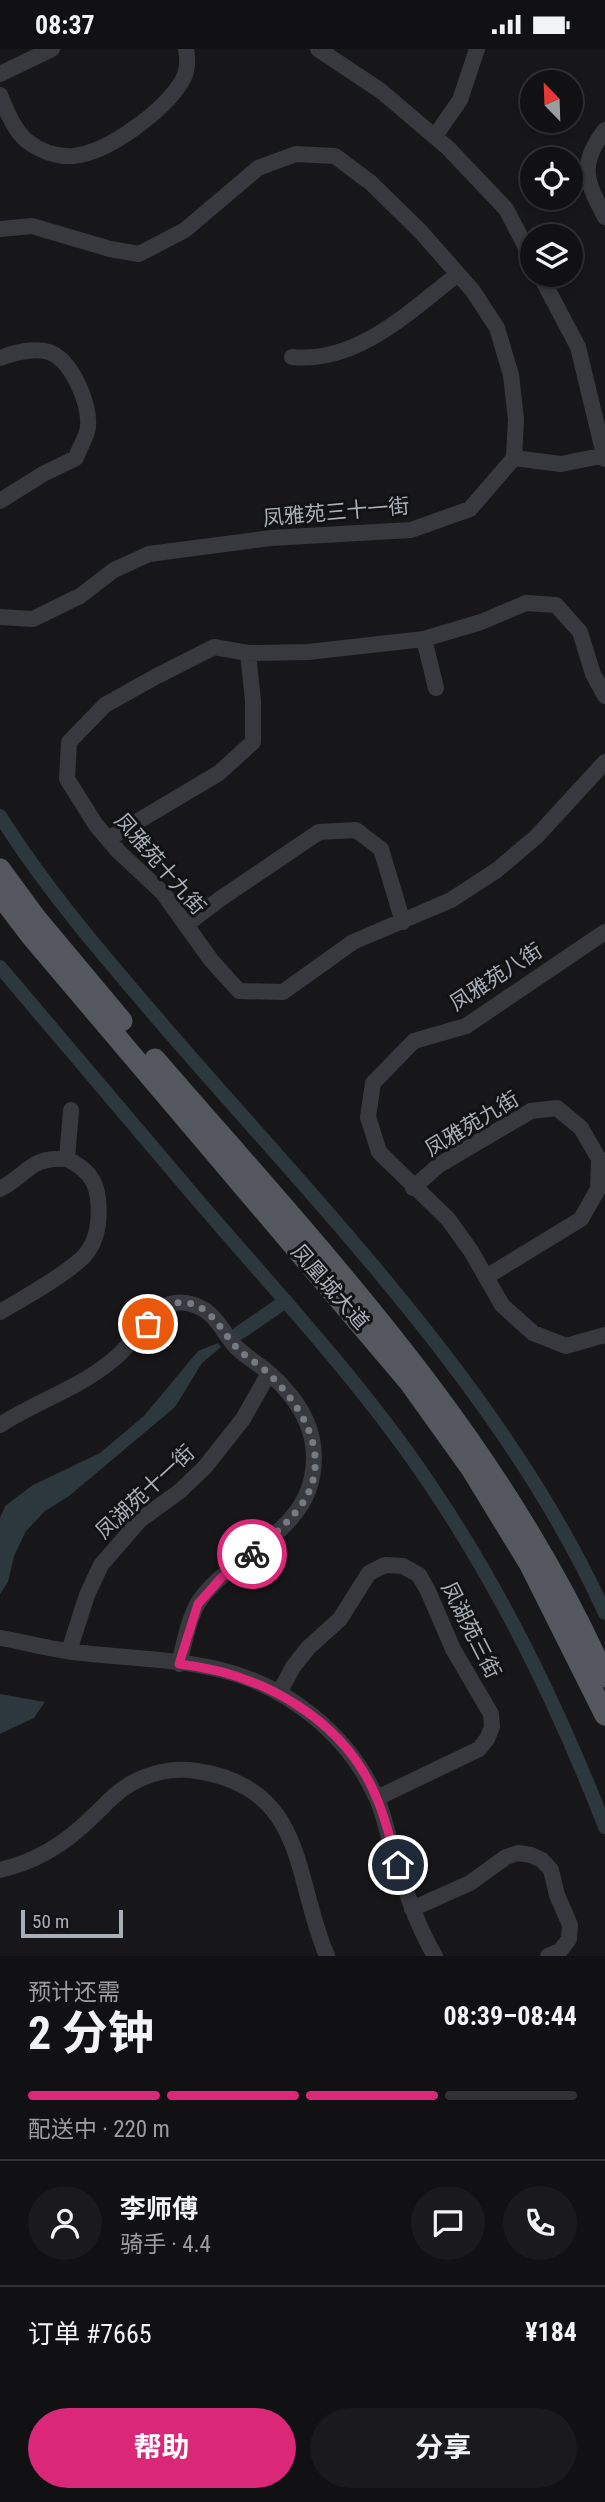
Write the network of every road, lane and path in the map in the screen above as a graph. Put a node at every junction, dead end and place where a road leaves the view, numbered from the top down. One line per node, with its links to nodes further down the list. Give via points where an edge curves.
1 (52, 49): 5 (street)
2 (186, 49): 6 (street, via 187,70 164,102 141,123 87,153 55,155 26,140 15,128)
3 (318, 49): 8 (street, via 381,91)
4 (477, 49): 8 (street, via 460,100)
5 (0, 74)
6 (0, 95)
7 (605, 130): 9 (street, via 592,147 586,170)
8 (435, 136): 11 (street, via 506,209)
9 (605, 217)
10 (0, 229): 12 (street, via 33,226 139,254 185,230 258,168 296,154 335,156 371,183)
11 (520, 236)
12 (458, 274): 14 (street, via 373,338 312,359); 17 (street, via 497,328 515,408)
13 (546, 287): 16 (street, via 578,347)
14 (292, 357)
15 (0, 358): 18 (street, via 19,351 49,352 66,364 84,395 88,427 76,458)
16 (605, 457): 17 (street, via 561,464)
17 (514, 458): 19 (street, 凤雅苑三十一街, via 470,509 411,530 271,538 149,554 33,619)
18 (0, 501)
19 (0, 617)
20 (424, 639): 21 (street, 凤雅苑十九街, via 308,652); 22 (street); 23 (street, 凤雅苑十九街, via 526,603 556,604 580,632)
21 (248, 653): 25 (street, via 253,743 219,773); 25 (street, 凤雅苑十九街, via 214,647 105,705 69,742 67,779)
22 (436, 688)
23 (605, 696)
24 (605, 762): 28 (street, 凤雅苑十九街, via 537,836 497,870 450,900)
25 (108, 839): 29 (street, 凤雅苑十九街, via 163,893)
26 (0, 869): 43 (main road, 凤凰城大道, via 84,977 358,1292 451,1412 536,1543)
27 (0, 895): 45 (main road, 凤凰城大道, via 409,1382 472,1470 530,1565)
28 (403, 922): 29 (street, 凤雅苑十九街, via 353,942 282,992 239,991); 29 (street, via 381,849 356,830 319,832)
29 (187, 924)
30 (605, 932): 33 (street, 凤雅苑八街, via 466,1026 414,1041 373,1083 368,1117 379,1152)
31 (71, 1110): 32 (street)
32 (67, 1159): 34 (street, via 35,1163); 36 (street, via 92,1177 100,1215 96,1235 85,1255)
33 (413, 1188): 35 (street, via 448,1220); 35 (street, 凤雅苑九街, via 439,1165 531,1111 556,1108 581,1128 599,1159 598,1189 582,1219)
34 (0, 1189)
35 (486, 1277): 37 (street, via 502,1305 533,1333 566,1346)
36 (0, 1312)
37 (605, 1335)
38 (269, 1373): 39 (street, via 239,1350 203,1308 172,1304 158,1311 100,1371); 41 (street, 凤湖苑十一街, via 243,1419 205,1467 140,1520 101,1565); 42 (street, via 308,1424 314,1469 308,1492 296,1512 198,1604)
39 (0, 1425)
40 (0, 1638): 41 (street)
41 (69, 1651): 42 (street)
42 (179, 1664): 44 (street, via 221,1670)
43 (605, 1677)
44 (279, 1693): 46 (street, via 337,1738); 46 (street, 凤湖苑三街, via 308,1648 340,1619 369,1573 386,1565 403,1566 419,1575 453,1649 491,1714 492,1727 479,1749)
45 (605, 1715)
46 (377, 1798): 48 (street)
47 (0, 1870): 49 (street, via 41,1856 67,1840 136,1780 190,1770 218,1774 265,1801 283,1822 295,1847 307,1901)
48 (412, 1909): 50 (street); 51 (street, via 470,1883 506,1857 531,1855 551,1870 570,1925 565,1945)
49 (327, 1956)
50 (435, 1956)
51 (548, 1956)

